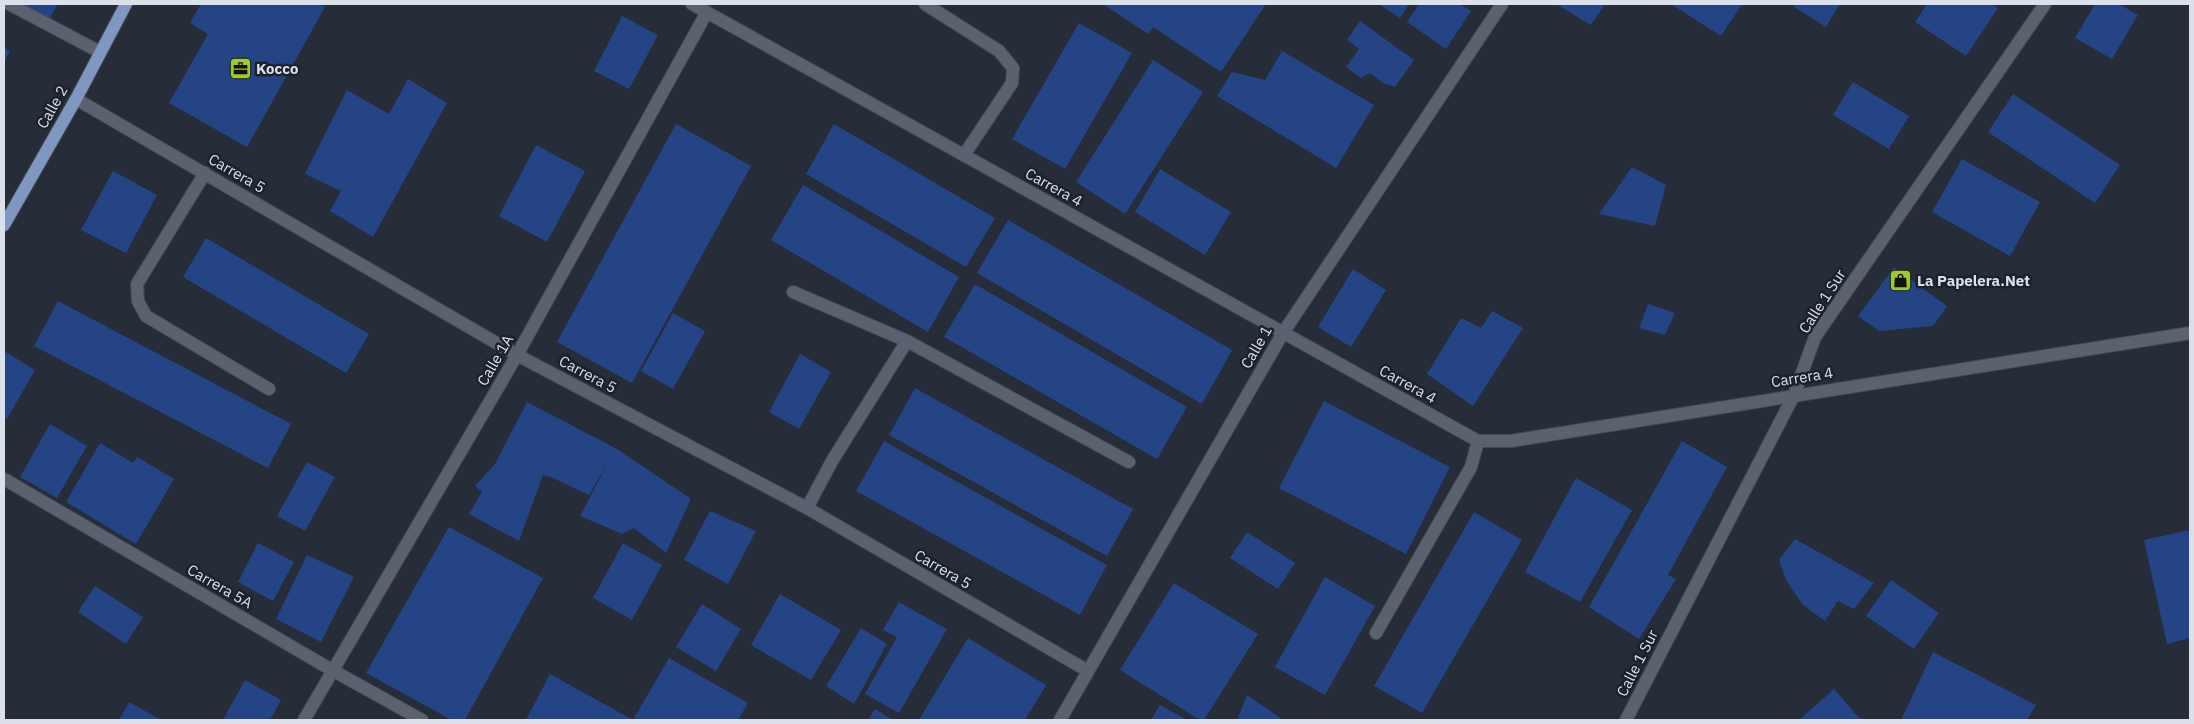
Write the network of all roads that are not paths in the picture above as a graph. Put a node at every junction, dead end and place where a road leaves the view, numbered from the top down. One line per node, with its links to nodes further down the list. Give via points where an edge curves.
1 (9, 4): 8 (street)
2 (126, 4): 8 (main road, Calle 2)
3 (692, 4): 7 (street, Carrera 4)
4 (925, 4): 10 (street, via 999,50 1013,68 1012,83)
5 (1502, 4): 14 (street, Calle 1)
6 (2044, 4): 19 (street, Calle 1 Sur, via 1815,337)
7 (707, 12): 10 (street, Carrera 4); 17 (street, Calle 1A)
8 (100, 52): 9 (main road, Calle 2)
9 (76, 99): 11 (street, Carrera 5); 12 (main road, Calle 2)
10 (964, 155): 14 (street, Carrera 4)
11 (205, 173): 17 (street, Carrera 5); 18 (street, via 137,284 138,301 146,316)
12 (4, 225)
13 (793, 292): 16 (street)
14 (1283, 333): 20 (street, Carrera 4); 26 (street, Calle 1)
15 (2190, 333): 19 (street, Carrera 4)
16 (907, 341): 21 (street); 23 (street, via 832,460)
17 (517, 355): 23 (street, Carrera 5); 25 (street, Calle 1A)
18 (269, 389)
19 (1794, 395): 20 (street, Carrera 4, via 1511,441); 27 (street, Calle 1 Sur)
20 (1478, 441): 24 (street, via 1471,468)
21 (1129, 462)
22 (4, 479): 25 (street, Carrera 5A)
23 (807, 508): 26 (street, Carrera 5)
24 (1376, 633)
25 (332, 670): 28 (street, Calle 1A); 29 (street, Carrera 5A)
26 (1088, 671): 30 (street, Calle 1)
27 (1629, 719)
28 (304, 720)
29 (422, 720)
30 (1060, 720)

